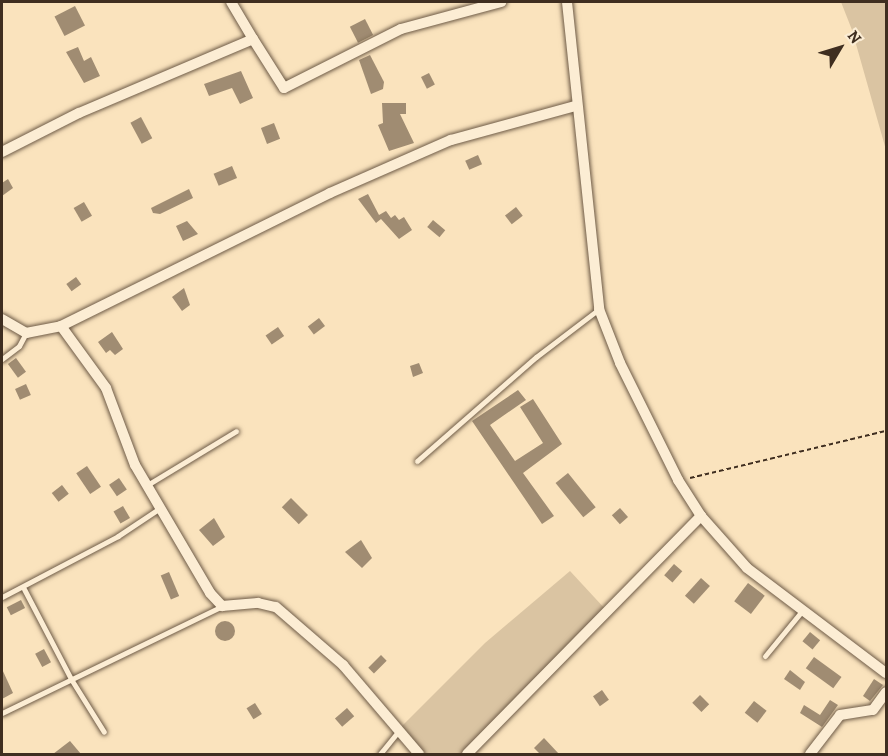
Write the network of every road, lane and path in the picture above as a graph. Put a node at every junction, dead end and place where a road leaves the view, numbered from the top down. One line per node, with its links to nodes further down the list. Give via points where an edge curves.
1 (231, 2): 4 (street)
2 (501, 2): 4 (street, via 400,29 284,88)
3 (567, 2): 5 (street)
4 (253, 39): 6 (street, via 79,113)
5 (575, 106): 7 (street); 9 (street, via 451,140 330,193)
6 (2, 152)
7 (599, 309): 14 (lane, via 536,357); 15 (street, via 620,363)
8 (2, 319): 10 (street)
9 (61, 326): 10 (street); 16 (street, via 106,388 135,465)
10 (26, 333): 11 (lane, via 19,346)
11 (2, 360)
12 (236, 431): 16 (lane)
13 (886, 431): 15 (path)
14 (417, 461)
15 (678, 480): 18 (street)
16 (147, 485): 17 (street)
17 (161, 508): 19 (lane); 21 (street, via 210,593)
18 (701, 516): 22 (street, via 747,568); 32 (street)
19 (24, 589): 20 (lane); 25 (lane)
20 (2, 597)
21 (222, 606): 25 (lane); 29 (street, via 258,603 276,607 343,666)
22 (802, 610): 23 (lane); 24 (street)
23 (765, 656)
24 (886, 672)
25 (71, 679): 27 (lane); 28 (lane)
26 (886, 692): 33 (street, via 873,710 840,715)
27 (2, 713)
28 (104, 732)
29 (398, 732): 30 (lane); 31 (street)
30 (380, 754)
31 (419, 754)
32 (467, 754)
33 (810, 754)

